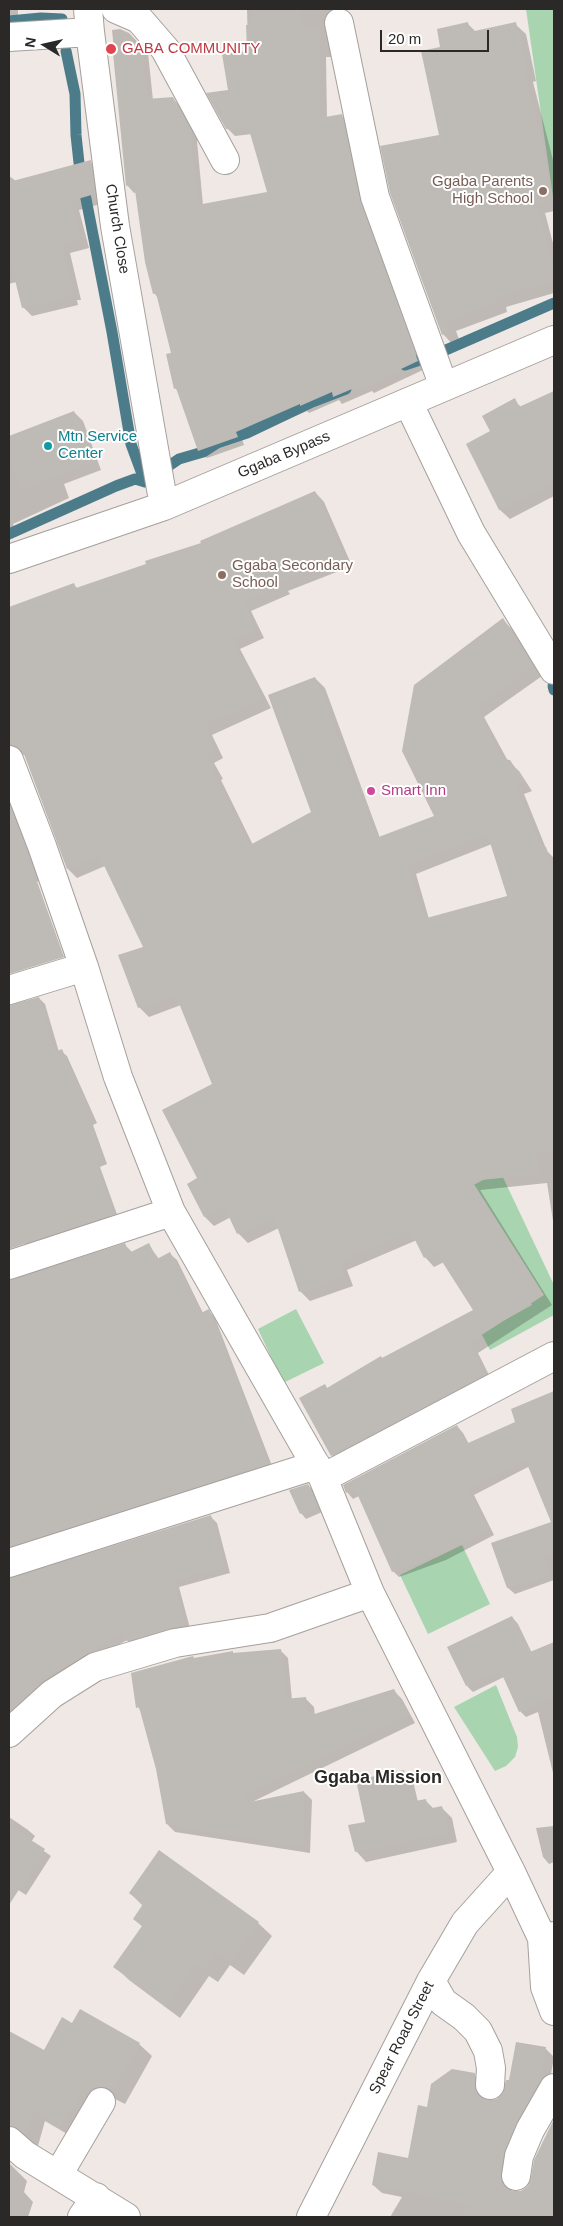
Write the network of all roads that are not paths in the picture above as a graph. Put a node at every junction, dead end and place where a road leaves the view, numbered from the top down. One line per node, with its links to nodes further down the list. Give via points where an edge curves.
1 (116, 9): 5 (street, via 139,19 165,49)
2 (89, 21): 4 (street, Church Close); 9 (street, Church Close, via 115,226)
3 (339, 23): 7 (street, via 375,197)
4 (9, 37)
5 (225, 160)
6 (554, 340): 7 (street, Ggaba Bypass)
7 (444, 387): 8 (street, Ggaba Bypass)
8 (408, 402): 9 (street, Ggaba Bypass); 11 (street, via 471,533)
9 (164, 506): 10 (street, Ggaba Bypass)
10 (9, 560)
11 (554, 670)
12 (9, 760): 13 (street)
13 (84, 967): 14 (street); 15 (street, via 118,1077)
14 (9, 990)
15 (171, 1212): 16 (street); 18 (street)
16 (9, 1265)
17 (554, 1356): 18 (street)
18 (319, 1472): 19 (street); 20 (street)
19 (9, 1563)
20 (370, 1593): 21 (street, via 270,1628 175,1643 95,1667 52,1694); 22 (street)
21 (9, 1734)
22 (511, 1872): 23 (street); 24 (street, Spear Road Street, via 465,1923)
23 (548, 1937): 25 (street, via 545,1987)
24 (431, 1981): 26 (street, via 444,2002 478,2031 488,2051); 34 (street, Spear Road Street)
25 (554, 2011)
26 (490, 2085)
27 (554, 2088): 31 (street, via 530,2130 519,2156)
28 (101, 2102): 30 (street)
29 (9, 2141): 30 (street, via 24,2155)
30 (58, 2175): 32 (street)
31 (516, 2176)
32 (89, 2207): 33 (street)
33 (126, 2217)
34 (311, 2217)

